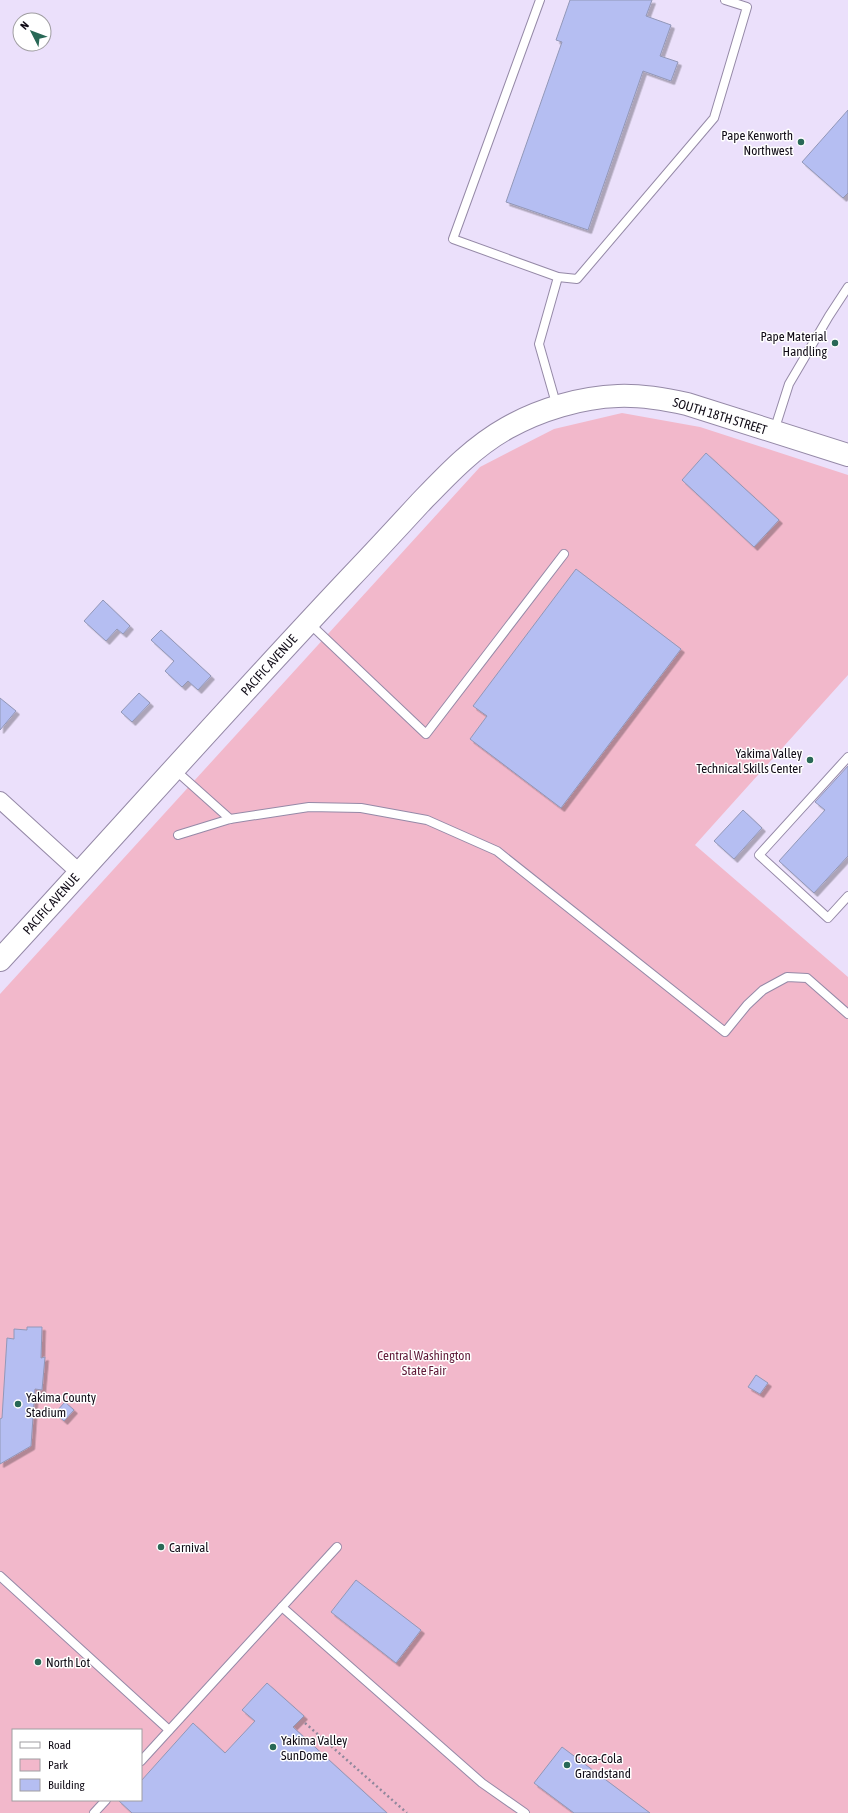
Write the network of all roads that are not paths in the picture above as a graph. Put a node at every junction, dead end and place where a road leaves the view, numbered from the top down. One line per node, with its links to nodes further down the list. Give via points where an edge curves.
1 (540, 0): 3 (lane, via 453,239)
2 (726, 0): 3 (lane, via 747,7 714,118 577,279)
3 (558, 277): 5 (lane, via 539,344)
4 (848, 287): 6 (lane, via 789,384)
5 (561, 406): 6 (street, SOUTH 18TH STREET, via 618,396 663,399 687,404); 9 (street, PACIFIC AVENUE, via 508,427 470,453)
6 (774, 432): 7 (street, SOUTH 18TH STREET)
7 (848, 455)
8 (564, 554): 9 (lane, via 426,734)
9 (308, 622): 11 (street, PACIFIC AVENUE)
10 (848, 757): 16 (lane, via 759,855 828,918)
11 (174, 769): 13 (lane); 15 (street, PACIFIC AVENUE)
12 (0, 800): 15 (street)
13 (230, 819): 14 (lane); 18 (lane, via 309,807 362,808 427,820 497,851 725,1032 763,990 787,977 807,978)
14 (178, 835)
15 (80, 873): 17 (street, PACIFIC AVENUE)
16 (848, 896)
17 (0, 960)
18 (848, 1014)
19 (337, 1547): 21 (lane)
20 (0, 1576): 22 (lane)
21 (282, 1607): 22 (lane); 26 (lane, via 482,1782)
22 (169, 1730): 23 (lane)
23 (142, 1760)
24 (105, 1801): 25 (lane)
25 (94, 1813)
26 (525, 1813)

